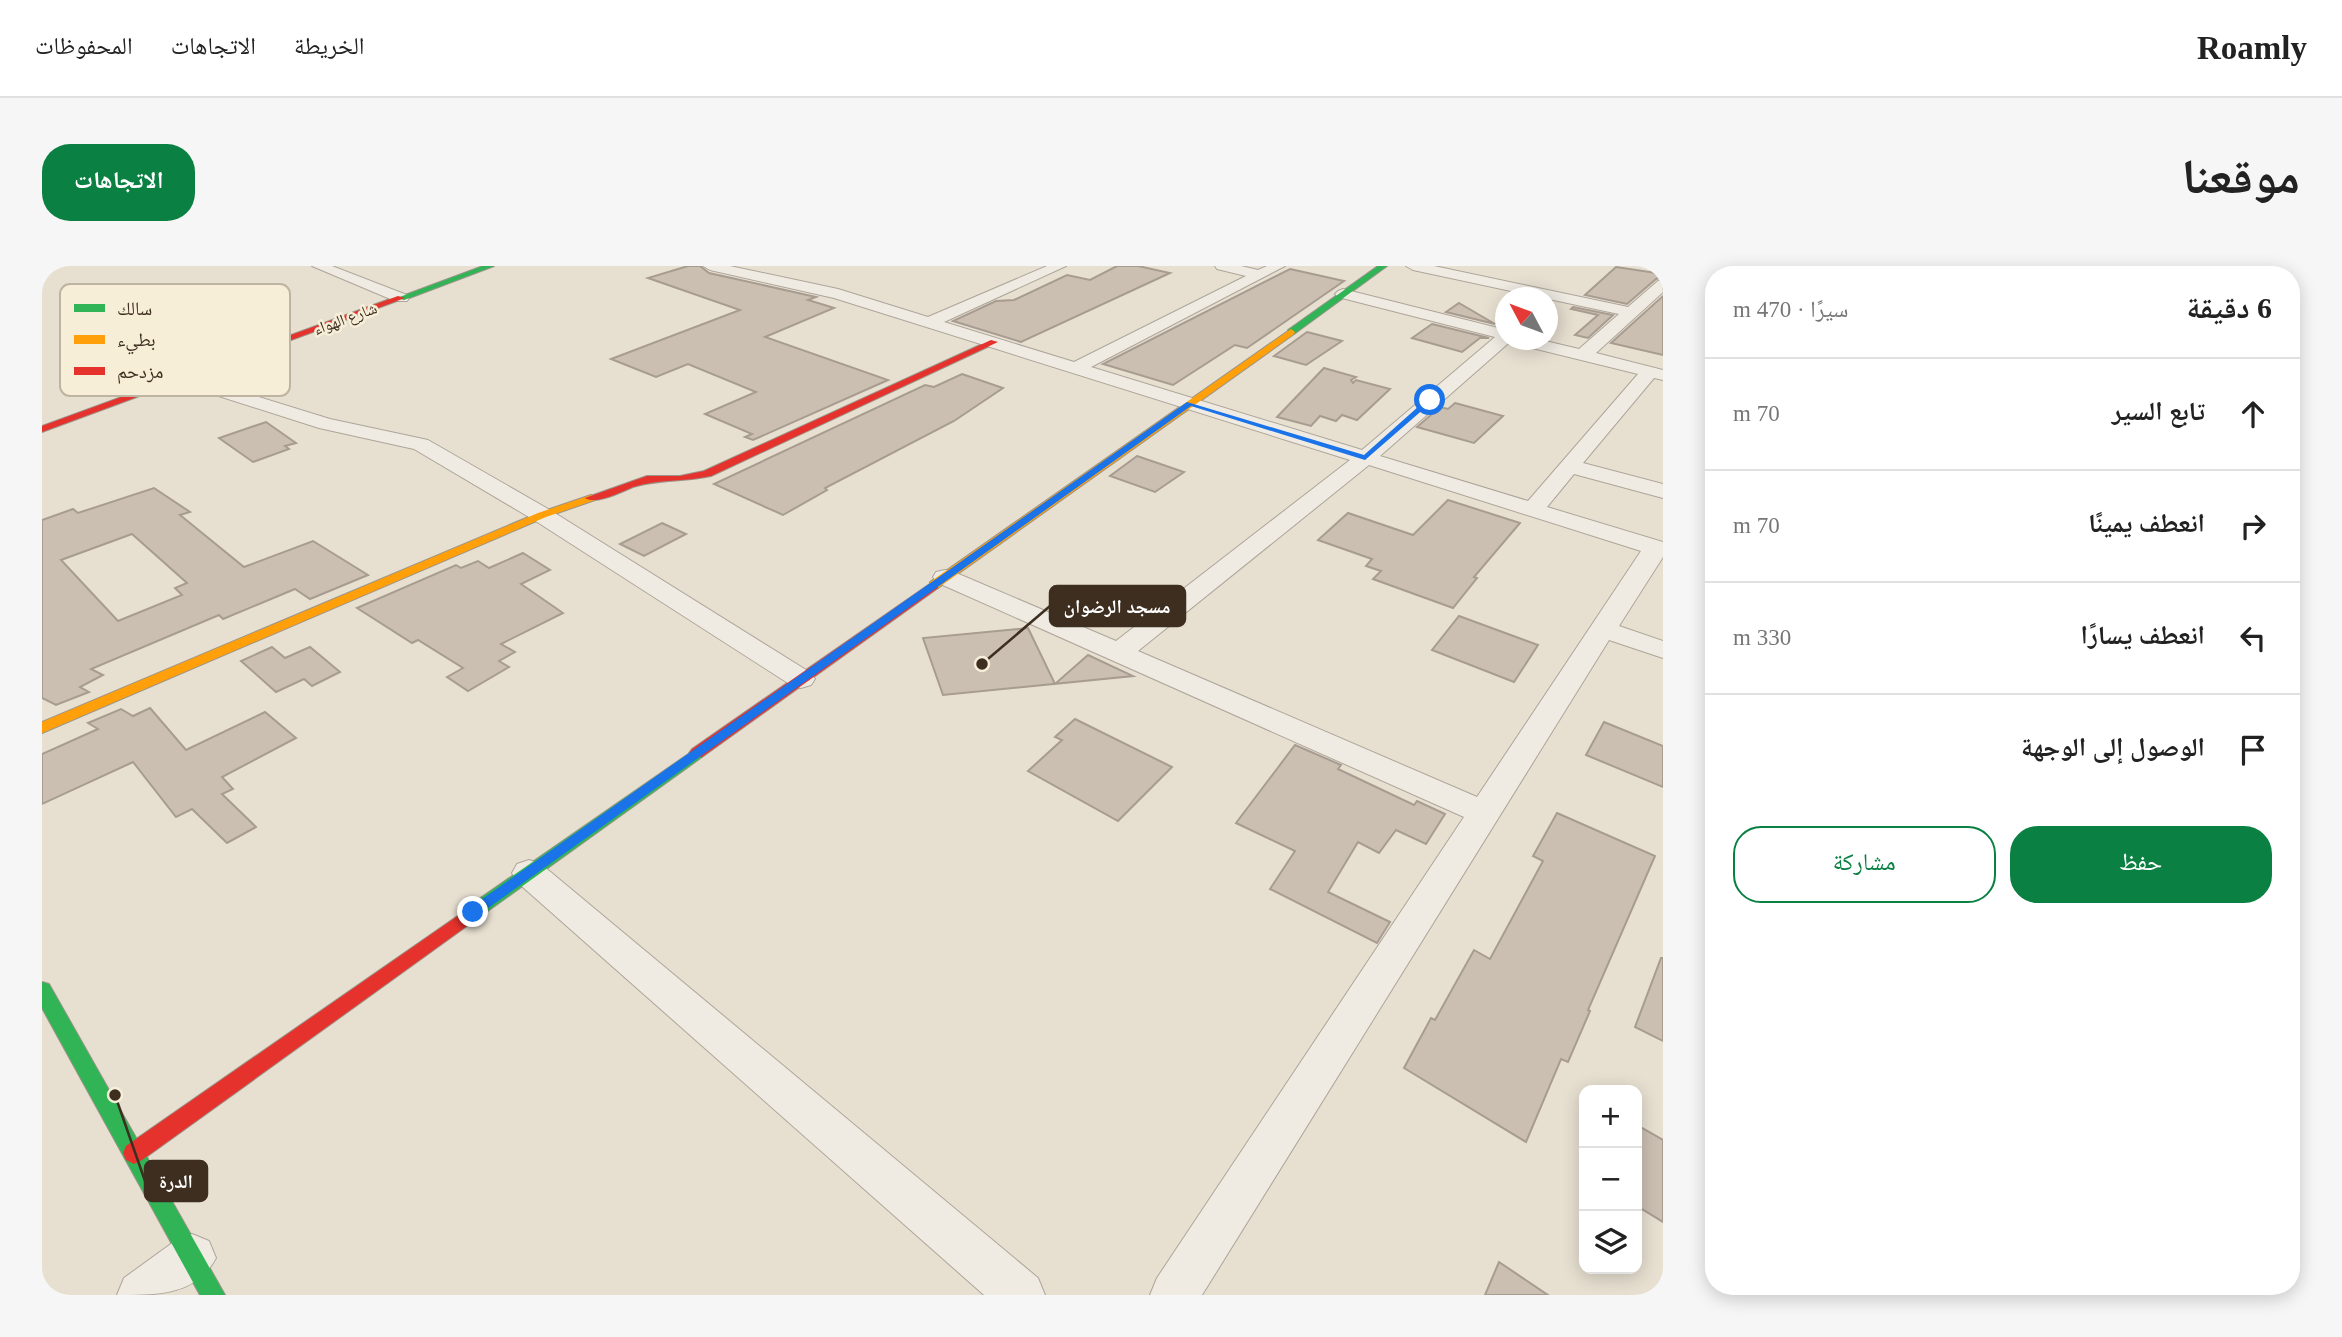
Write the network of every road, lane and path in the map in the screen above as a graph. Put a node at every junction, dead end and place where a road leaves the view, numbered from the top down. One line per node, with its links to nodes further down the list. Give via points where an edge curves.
1 (319, 266): 16 (street)
2 (490, 266): 16 (street, شارع الهواء)
3 (710, 266): 11 (street)
4 (766, 266): 11 (street)
5 (1059, 266): 18 (street)
6 (1222, 266): 12 (street)
7 (1278, 266): 12 (street)
8 (1383, 266): 15 (street)
9 (1413, 266): 13 (street)
10 (1510, 272): 13 (street)
11 (741, 274): 18 (street, via 838,294)
12 (1260, 275): 25 (street)
13 (1495, 283): 17 (street)
14 (1663, 284): 17 (street)
15 (1343, 294): 19 (street); 29 (street)
16 (401, 298): 20 (street, شارع الهواء)
17 (1631, 312): 24 (street)
18 (929, 323): 21 (street)
19 (1495, 333)
20 (290, 338)
21 (994, 342): 25 (street); 35 (street, via 708,474 647,479)
22 (1495, 346): 31 (street)
23 (1558, 349): 24 (street)
24 (1583, 355): 26 (street)
25 (1075, 368): 29 (street)
26 (1656, 373): 32 (street)
27 (132, 396): 30 (street, شارع الهواء)
28 (238, 396): 35 (street, via 326,424 421,444)
29 (1190, 403): 31 (street); 37 (street)
30 (42, 429)
31 (1365, 458): 34 (street); 40 (street)
32 (1570, 466): 33 (street); 34 (street)
33 (1663, 491)
34 (1532, 510): 36 (street)
35 (542, 515): 41 (street); 42 (street)
36 (1659, 549): 38 (street)
37 (944, 578): 40 (street); 41 (street)
38 (1603, 629): 39 (street); 43 (street)
39 (1663, 650)
40 (1117, 654): 43 (street)
41 (801, 679): 44 (street)
42 (42, 728)
43 (1484, 813): 50 (street)
44 (529, 873): 46 (street); 49 (street)
45 (47, 1012): 46 (street)
46 (134, 1153): 47 (street)
47 (202, 1277): 48 (street)
48 (141, 1295)
49 (1021, 1295)
50 (1174, 1295)

